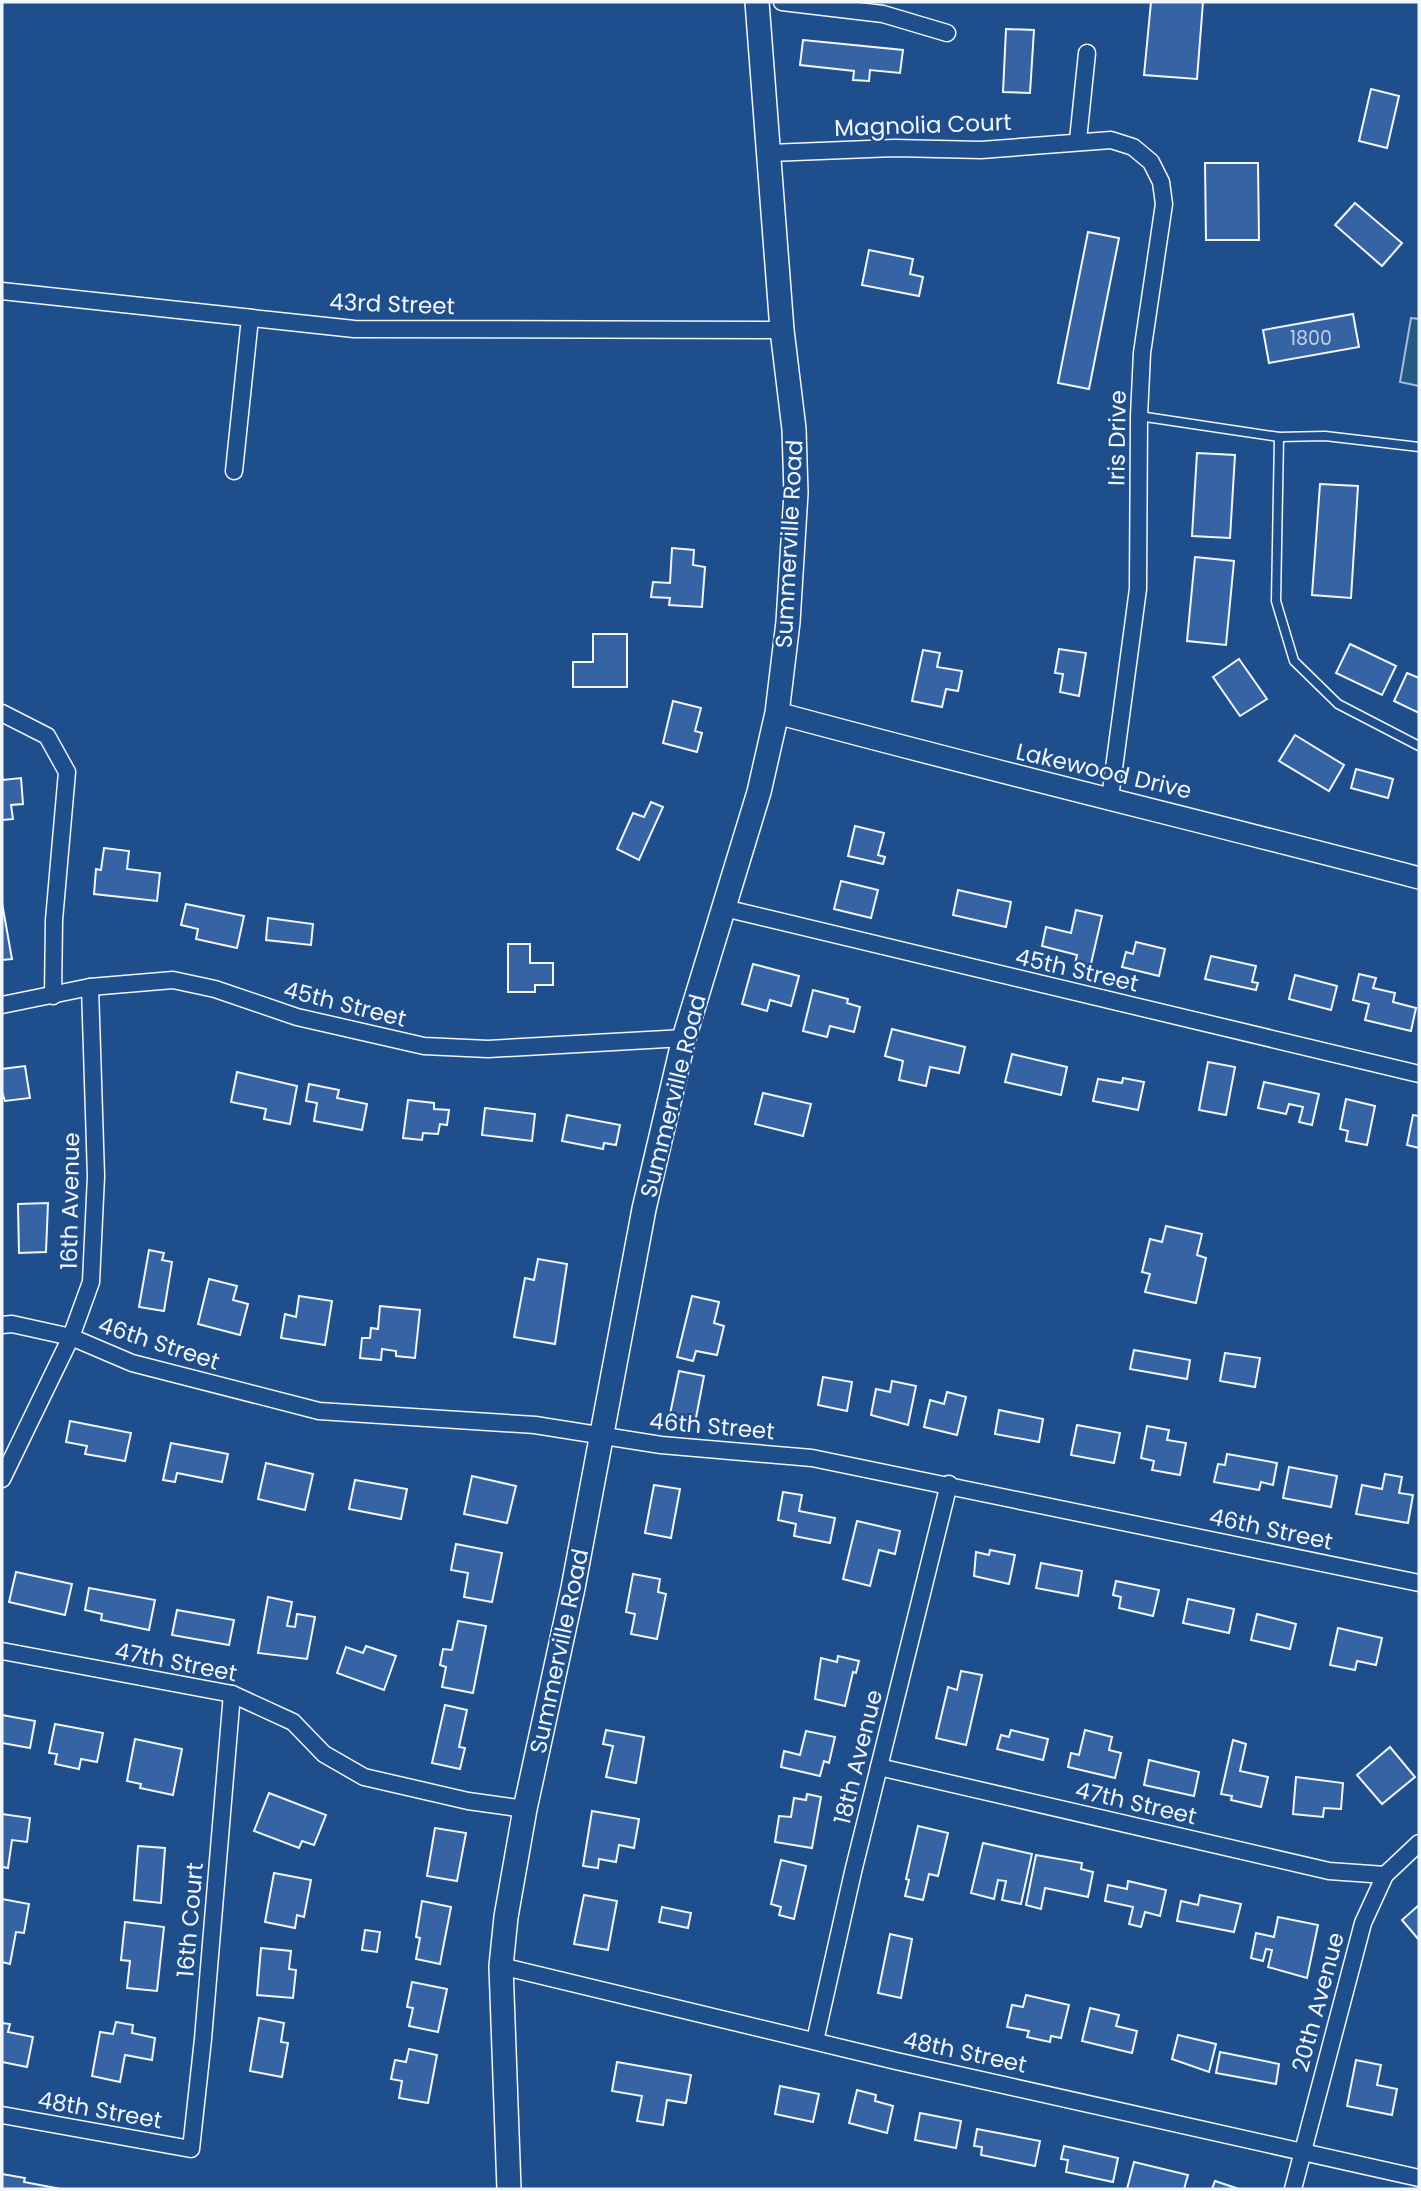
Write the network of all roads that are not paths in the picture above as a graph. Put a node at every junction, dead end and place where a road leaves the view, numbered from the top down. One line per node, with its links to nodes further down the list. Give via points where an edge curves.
1 (757, 2): 6 (main road, Summerville Road)
2 (782, 2): 3 (street, via 883,14)
3 (947, 33)
4 (1087, 53): 5 (street)
5 (1078, 140): 6 (street, Magnolia Court, via 981,150); 10 (street, Iris Drive, via 1111,139 1133,147 1151,162 1161,182 1163,226 1147,310)
6 (770, 153): 9 (main road, Summerville Road)
7 (2, 291): 8 (street, 43rd Street)
8 (250, 318): 9 (street, 43rd Street, via 354,329); 13 (street)
9 (782, 330): 15 (main road, Summerville Road, via 796,493)
10 (1139, 416): 11 (lane); 17 (street, Iris Drive, via 1138,589)
11 (1279, 437): 12 (lane, via 1325,436); 16 (lane, via 1276,601 1294,661 1338,704)
12 (1419, 447)
13 (234, 471)
14 (2, 713): 21 (street, via 47,736 67,772 54,920)
15 (777, 713): 17 (street, Lakewood Drive, via 1010,776); 19 (main road, Summerville Road)
16 (1419, 746)
17 (1110, 797): 18 (street, Lakewood Drive)
18 (1419, 878)
19 (724, 908): 23 (main road, Summerville Road); 24 (street, 45th Street)
20 (90, 988): 21 (street, 45th Street); 23 (street, 45th Street, via 173,980 297,1017 424,1046 488,1049); 26 (street, 16th Avenue, via 95,1240 91,1282)
21 (53, 996): 22 (street, 45th Street)
22 (2, 1005)
23 (684, 1038): 27 (main road, Summerville Road, via 644,1209)
24 (1419, 1073)
25 (2, 1325): 26 (street, 46th Street)
26 (71, 1337): 27 (street, 46th Street, via 132,1363 319,1411 535,1425); 28 (street, 16th Avenue)
27 (600, 1437): 29 (street, 46th Street, via 812,1458); 34 (main road, Summerville Road)
28 (2, 1479)
29 (949, 1484): 30 (street, 46th Street); 33 (street, 18th Avenue)
30 (1419, 1583)
31 (2, 1651): 32 (street, 47th Street)
32 (232, 1694): 34 (street, 47th Street, via 293,1722 324,1754 364,1777); 40 (street, 16th Court)
33 (879, 1767): 36 (street, 47th Street, via 1329,1871); 38 (street, 18th Avenue)
34 (525, 1809): 37 (main road, Summerville Road)
35 (1419, 1843): 36 (street, 20th Avenue)
36 (1385, 1875): 41 (street, 20th Avenue, via 1363,1923)
37 (501, 1966): 38 (street, 48th Street); 43 (main road, Summerville Road)
38 (815, 2041): 41 (street, 48th Street)
39 (2, 2115): 40 (street, 48th Street)
40 (191, 2149)
41 (1301, 2152): 42 (street, 48th Street); 44 (street, 20th Avenue)
42 (1419, 2178)
43 (509, 2189)
44 (1293, 2189)

